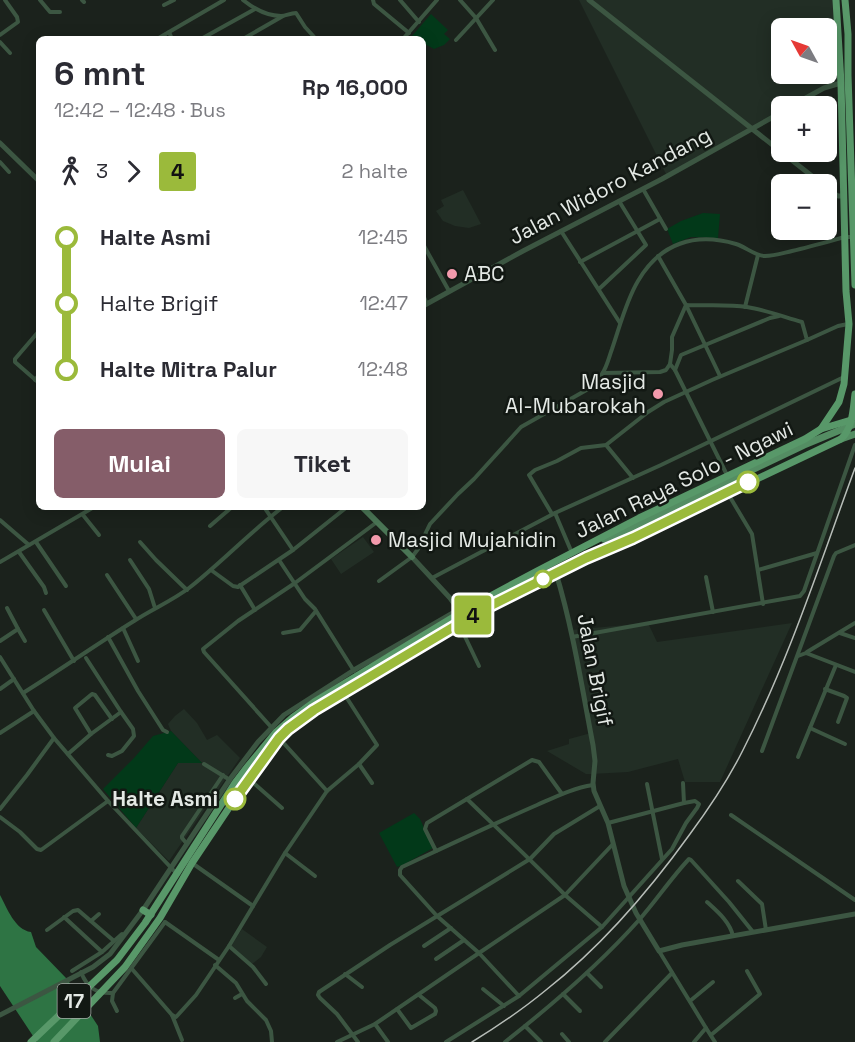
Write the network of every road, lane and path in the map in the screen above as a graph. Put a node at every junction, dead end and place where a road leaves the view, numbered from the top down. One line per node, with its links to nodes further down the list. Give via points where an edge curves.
1 (5, 0): 22 (street, via 18,22)
2 (40, 0): 17 (street, via 50,12)
3 (174, 0): 15 (street)
4 (224, 0): 21 (street)
5 (243, 0): 16 (street)
6 (373, 0): 23 (street)
7 (400, 0): 20 (street)
8 (430, 0): 14 (street)
9 (460, 0): 19 (street)
10 (493, 0): 19 (street)
11 (589, 0): 38 (street)
12 (836, 0): 34 (highway, Jalan Raya Solo - Ngawi / 17)
13 (845, 0): 33 (highway)
14 (436, 2): 20 (street)
15 (164, 5)
16 (256, 9): 18 (street); 26 (street)
17 (60, 12)
18 (283, 16): 27 (street); 28 (street, via 296,13)
19 (476, 18): 29 (street); 31 (street)
20 (419, 22): 23 (street)
21 (169, 32): 24 (street); 25 (street)
22 (0, 34)
23 (408, 34)
24 (162, 36)
25 (171, 36)
26 (206, 36)
27 (248, 36)
28 (312, 36)
29 (456, 40)
30 (0, 42): 32 (street)
31 (495, 50)
32 (10, 53)
33 (851, 55): 37 (highway)
34 (841, 83): 35 (street); 46 (highway, Jalan Raya Solo - Ngawi / 17)
35 (809, 96)
36 (771, 118): 38 (street, Jalan Widoro Kandang)
37 (852, 121): 48 (highway)
38 (751, 128): 42 (street); 44 (street, Jalan Widoro Kandang)
39 (0, 143): 43 (street)
40 (0, 162): 41 (street)
41 (9, 172)
42 (809, 174)
43 (36, 178)
44 (643, 188): 47 (street, Jalan Widoro Kandang); 49 (street)
45 (837, 195): 46 (street)
46 (843, 196): 53 (highway, Jalan Raya Solo - Ngawi / 17)
47 (619, 201): 51 (street, Jalan Widoro Kandang); 52 (street)
48 (854, 201): 54 (highway)
49 (660, 219): 50 (street); 52 (street)
50 (666, 229)
51 (561, 231): 58 (street); 61 (street, Jalan Widoro Kandang)
52 (637, 231): 58 (street); 60 (street, via 646,246)
53 (845, 237): 54 (street); 56 (street, via 771,256); 67 (highway, Jalan Raya Solo - Ngawi / 17)
54 (854, 237): 59 (highway)
55 (426, 249): 61 (street)
56 (758, 255): 57 (street, via 721,240 705,239 674,245); 64 (street)
57 (658, 256): 63 (street); 66 (street, via 638,281)
58 (580, 262): 60 (street)
59 (855, 285)
60 (598, 289): 66 (street)
61 (450, 292): 62 (street, Jalan Widoro Kandang)
62 (426, 304)
63 (686, 305): 64 (street); 70 (street); 71 (street, via 672,338)
64 (745, 307): 65 (street)
65 (779, 316): 69 (street, via 802,322); 70 (street)
66 (621, 323): 73 (street)
67 (849, 324): 69 (street); 75 (highway, Jalan Raya Solo - Ngawi / 17)
68 (36, 334): 76 (street, via 15,359)
69 (807, 340): 74 (street)
70 (706, 344): 72 (street, via 681,354); 74 (street)
71 (670, 364): 72 (street); 73 (street, via 664,371)
72 (675, 370): 77 (street)
73 (603, 373): 116 (street, via 590,388 521,427 430,524)
74 (720, 376): 77 (street)
75 (846, 376): 80 (highway, Jalan Raya Solo - Ngawi / 17, via 839,402); 84 (street)
76 (35, 380)
77 (686, 392): 84 (street); 85 (street, via 648,412)
78 (855, 394): 79 (highway)
79 (854, 423): 80 (highway); 83 (highway); 103 (main road)
80 (821, 429): 82 (highway, Jalan Raya Solo - Ngawi / 17); 87 (highway, Jalan Raya Solo - Ngawi, via 819,439)
81 (855, 434): 83 (main road)
82 (806, 439): 88 (highway, via 811,444); 89 (highway, Jalan Raya Solo - Ngawi / 17)
83 (841, 439): 87 (highway, Jalan Raya Solo - Ngawi / 17)
84 (711, 442): 89 (street); 90 (street)
85 (606, 445): 90 (street); 98 (street, via 581,448 529,475)
86 (855, 445): 115 (street)
87 (826, 446): 88 (highway, Jalan Raya Solo - Ngawi / 17)
88 (810, 452): 91 (highway, Jalan Raya Solo - Ngawi / 17)
89 (727, 475): 106 (highway, Jalan Raya Solo - Ngawi / 17)
90 (633, 478): 98 (street)
91 (727, 492): 113 (highway, Jalan Raya Solo - Ngawi / 17); 121 (street, via 752,534)
92 (89, 510): 99 (street)
93 (229, 510): 104 (street)
94 (266, 510): 100 (street)
95 (279, 510): 100 (street)
96 (343, 510): 111 (street)
97 (365, 510): 102 (main road)
98 (554, 513): 114 (street); 125 (street)
99 (83, 514): 105 (street); 107 (street)
100 (271, 516): 111 (street); 120 (street)
101 (0, 520): 110 (street)
102 (377, 522): 116 (main road); 127 (street)
103 (644, 524): 106 (main road, 17); 113 (main road, 17)
104 (210, 526)
105 (99, 535)
106 (595, 540): 114 (highway, Jalan Raya Solo - Ngawi / 17)
107 (36, 542): 110 (street); 129 (street)
108 (140, 542): 130 (street)
109 (855, 544): 153 (street, via 834,555)
110 (29, 545): 112 (street)
111 (293, 550): 118 (street)
112 (19, 551): 119 (street); 131 (street)
113 (601, 551): 122 (highway, Jalan Raya Solo - Ngawi / 17)
114 (572, 553): 138 (highway, Jalan Raya Solo - Ngawi / 17)
115 (817, 553): 121 (street); 132 (street, via 802,595)
116 (412, 557): 125 (street); 126 (street)
117 (130, 560): 134 (street, via 149,589)
118 (279, 560): 127 (street); 128 (street)
119 (0, 562)
120 (211, 570): 128 (street, via 232,586); 130 (street)
121 (758, 570): 132 (street)
122 (556, 573): 142 (highway, Jalan Raya Solo - Ngawi / 17); 148 (street, Jalan Brigif)
123 (107, 575): 140 (street)
124 (706, 577): 139 (street)
125 (432, 578): 138 (street)
126 (379, 581)
127 (295, 583): 136 (street); 137 (street)
128 (240, 585): 136 (street)
129 (66, 586)
130 (187, 590): 134 (street)
131 (46, 593)
132 (763, 604): 139 (street)
133 (7, 608): 144 (street)
134 (155, 608): 140 (street)
135 (44, 610): 156 (street)
136 (255, 610): 173 (street, via 203,649)
137 (316, 611): 145 (street, via 300,630); 161 (street)
138 (459, 612): 161 (highway, Jalan Raya Solo - Ngawi / 17)
139 (713, 612): 148 (street)
140 (136, 619): 143 (street)
141 (855, 623): 146 (street)
142 (459, 624): 159 (street); 165 (highway, Jalan Raya Solo - Ngawi / 17)
143 (123, 628): 147 (street); 157 (street)
144 (18, 629): 150 (street); 151 (street)
145 (283, 633)
146 (839, 633): 149 (street); 152 (street)
147 (108, 637): 156 (street); 172 (street, via 138,692)
148 (572, 637): 189 (street, Jalan Brigif, via 593,745)
149 (855, 638)
150 (0, 641)
151 (25, 641)
152 (806, 653): 153 (street); 158 (street)
153 (797, 656): 178 (street)
154 (0, 658): 162 (street)
155 (86, 658): 168 (street)
156 (74, 661): 166 (street)
157 (138, 661)
158 (836, 665): 160 (street); 164 (street)
159 (479, 666)
160 (855, 672)
161 (356, 673): 173 (highway, Jalan Raya Solo - Ngawi / 17, via 313,700)
162 (14, 679): 163 (street); 166 (street)
163 (0, 689)
164 (825, 689): 170 (street, via 847,699); 171 (street)
165 (344, 692): 173 (highway, Jalan Raya Solo - Ngawi / 17, via 288,729); 183 (street, via 377,744)
166 (23, 693): 167 (street)
167 (34, 711): 174 (street); 176 (street)
168 (122, 712): 169 (street); 180 (street, via 134,736 122,751)
169 (112, 719): 175 (street); 175 (street, via 92,694 75,708)
170 (838, 722)
171 (810, 728): 177 (street); 181 (street)
172 (167, 732)
173 (275, 732): 185 (highway, Jalan Raya Solo - Ngawi / 17); 186 (highway, Jalan Raya Solo - Ngawi / 17); 191 (street)
174 (0, 733)
175 (91, 734): 179 (street)
176 (54, 738): 179 (street); 199 (street)
177 (845, 744)
178 (762, 751)
179 (68, 754): 194 (street)
180 (108, 755)
181 (798, 757)
182 (204, 764): 184 (street)
183 (359, 764): 187 (street); 191 (street)
184 (223, 775): 186 (street); 205 (street, via 182,837)
185 (249, 779): 198 (street); 211 (highway, Jalan Raya Solo - Ngawi / 17)
186 (233, 782): 196 (highway, Jalan Raya Solo - Ngawi / 17)
187 (372, 783)
188 (683, 783): 195 (street)
189 (593, 784): 192 (street); 197 (street, Jalan Brigif)
190 (647, 784): 200 (street)
191 (327, 791): 208 (street)
192 (562, 794): 193 (street, via 538,762 532,760); 204 (street)
193 (467, 799): 204 (street); 207 (street, via 426,825)
194 (108, 801): 202 (street, via 41,850); 212 (street)
195 (684, 803): 200 (street); 210 (street, via 695,801 698,807)
196 (217, 805): 205 (street); 213 (highway, Jalan Raya Solo - Ngawi / 17)
197 (600, 806): 203 (street, Jalan Brigif); 209 (street, via 554,834)
198 (282, 807)
199 (0, 809)
200 (652, 810): 203 (street); 210 (street)
201 (731, 815): 218 (street)
202 (0, 817)
203 (609, 823): 206 (street, Jalan Brigif)
204 (493, 824): 207 (street); 209 (street)
205 (187, 844): 212 (street)
206 (614, 844): 216 (street); 217 (street, Jalan Brigif)
207 (436, 851): 225 (street, via 402,867 400,875)
208 (285, 853): 214 (street); 220 (street)
209 (530, 859): 216 (street); 225 (street)
210 (663, 860): 217 (street)
211 (192, 863): 220 (street); 227 (highway, Jalan Raya Solo - Ngawi / 17)
212 (171, 867): 213 (street); 221 (street)
213 (177, 874): 224 (highway, Jalan Raya Solo - Ngawi / 17)
214 (315, 876)
215 (738, 881): 234 (street, via 762,904)
216 (565, 895): 230 (street); 243 (street)
217 (629, 899): 228 (street, Jalan Brigif); 230 (street)
218 (855, 900)
219 (707, 902): 236 (street, via 722,916)
220 (253, 906): 239 (street)
221 (143, 910): 224 (highway); 232 (street)
222 (99, 914): 229 (street)
223 (855, 914): 234 (street)
224 (151, 915): 279 (highway, Jalan Raya Solo - Ngawi / 17, via 117,960)
225 (437, 915): 231 (street); 253 (street)
226 (64, 916): 229 (street, via 78,910); 233 (street); 242 (street)
227 (163, 920): 245 (street); 248 (highway, Jalan Raya Solo - Ngawi / 17)
228 (640, 920): 235 (street, via 690,859); 241 (street, Jalan Brigif); 251 (street)
229 (91, 921): 238 (street)
230 (602, 927): 263 (street)
231 (451, 928): 237 (street); 240 (street)
232 (127, 929): 238 (street); 270 (street, via 110,954 93,967)
233 (47, 930)
234 (766, 930): 235 (street)
235 (753, 932): 236 (street)
236 (733, 936): 241 (street)
237 (464, 940): 243 (street); 244 (street)
238 (114, 941): 242 (street)
239 (229, 946): 245 (street); 255 (street)
240 (424, 946)
241 (659, 951): 252 (street)
242 (102, 952): 247 (street)
243 (479, 953): 261 (street); 263 (street)
244 (436, 959)
245 (219, 960): 246 (street)
246 (215, 965): 260 (street, via 236,983); 271 (street, via 188,1005 176,1017)
247 (81, 966): 250 (street); 259 (street, via 83,978 91,988)
248 (128, 968): 259 (street); 271 (street); 280 (highway, 17)
249 (747, 970): 277 (street, via 760,994)
250 (72, 971)
251 (587, 973): 257 (street); 262 (street)
252 (672, 973): 265 (street); 289 (street)
253 (345, 974): 256 (street); 276 (street, via 318,995)
254 (713, 982): 265 (street)
255 (266, 984)
256 (362, 987)
257 (602, 987)
258 (483, 989): 266 (street)
259 (113, 993): 268 (street)
260 (242, 994): 264 (street); 281 (street, via 268,1023)
261 (418, 994): 267 (street); 267 (street, via 435,1008 435,1014 411,1028)
262 (563, 994): 269 (street); 273 (street)
263 (519, 996): 266 (street)
264 (234, 998)
265 (690, 1001): 274 (street)
266 (504, 1006): 285 (street)
267 (397, 1009): 272 (street)
268 (117, 1011)
269 (580, 1011)
270 (0, 1015)
271 (172, 1015): 278 (street)
272 (375, 1024): 276 (street); 284 (street)
273 (525, 1026): 286 (street); 287 (street)
274 (706, 1028): 277 (street); 290 (street)
275 (562, 1034): 288 (street)
276 (353, 1035): 282 (street); 283 (street)
277 (711, 1035): 291 (street)
278 (182, 1040)
279 (31, 1042)
280 (54, 1042)
281 (272, 1042)
282 (337, 1042)
283 (358, 1042)
284 (388, 1042)
285 (447, 1042)
286 (505, 1042)
287 (541, 1042)
288 (569, 1042)
289 (605, 1042)
290 (694, 1042)
291 (715, 1042)

